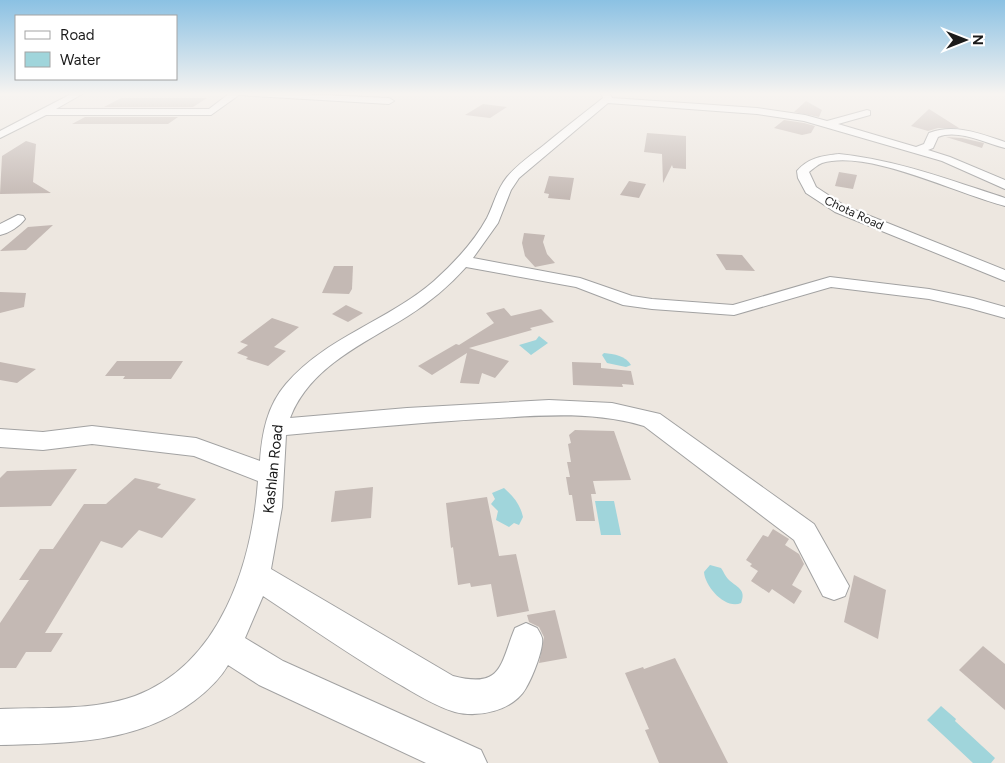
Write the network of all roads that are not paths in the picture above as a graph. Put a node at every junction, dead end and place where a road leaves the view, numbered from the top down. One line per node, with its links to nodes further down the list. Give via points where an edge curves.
1 (12, 129): 4 (street)
2 (569, 129): 13 (street, Kashlan Road, via 516,175 502,193 491,224)
3 (846, 129): 7 (street)
4 (0, 135)
5 (913, 138): 7 (street, via 915,144)
6 (1005, 145): 8 (street, via 942,132 933,135 929,146)
7 (904, 146): 8 (street)
8 (917, 150): 9 (street)
9 (1005, 184)
10 (1005, 202): 14 (street, Chota Road, via 912,170 875,161 823,160 808,164 803,171 812,190 840,209)
11 (18, 219): 12 (street)
12 (0, 231)
13 (461, 261): 15 (street, via 580,283 629,301 652,304 734,310 830,282 929,294); 16 (street, Kashlan Road, via 419,301 342,347 309,373 285,403)
14 (1005, 276)
15 (1005, 313)
16 (275, 428): 18 (street, Kashlan Road); 20 (street, via 421,414 530,408 596,408 628,412 652,420 804,532)
17 (0, 438): 18 (street, via 43,441 92,435 196,446)
18 (271, 476): 19 (street, Kashlan Road, via 267,524)
19 (255, 575): 21 (street, via 367,646 456,695 478,696 500,691 516,675); 22 (street, Kashlan Road, via 238,622)
20 (834, 586)
21 (526, 639)
22 (225, 644): 23 (street, Kashlan Road, via 188,685 164,702 136,713 81,723); 24 (street, via 271,673)
23 (0, 727)
24 (468, 763)

